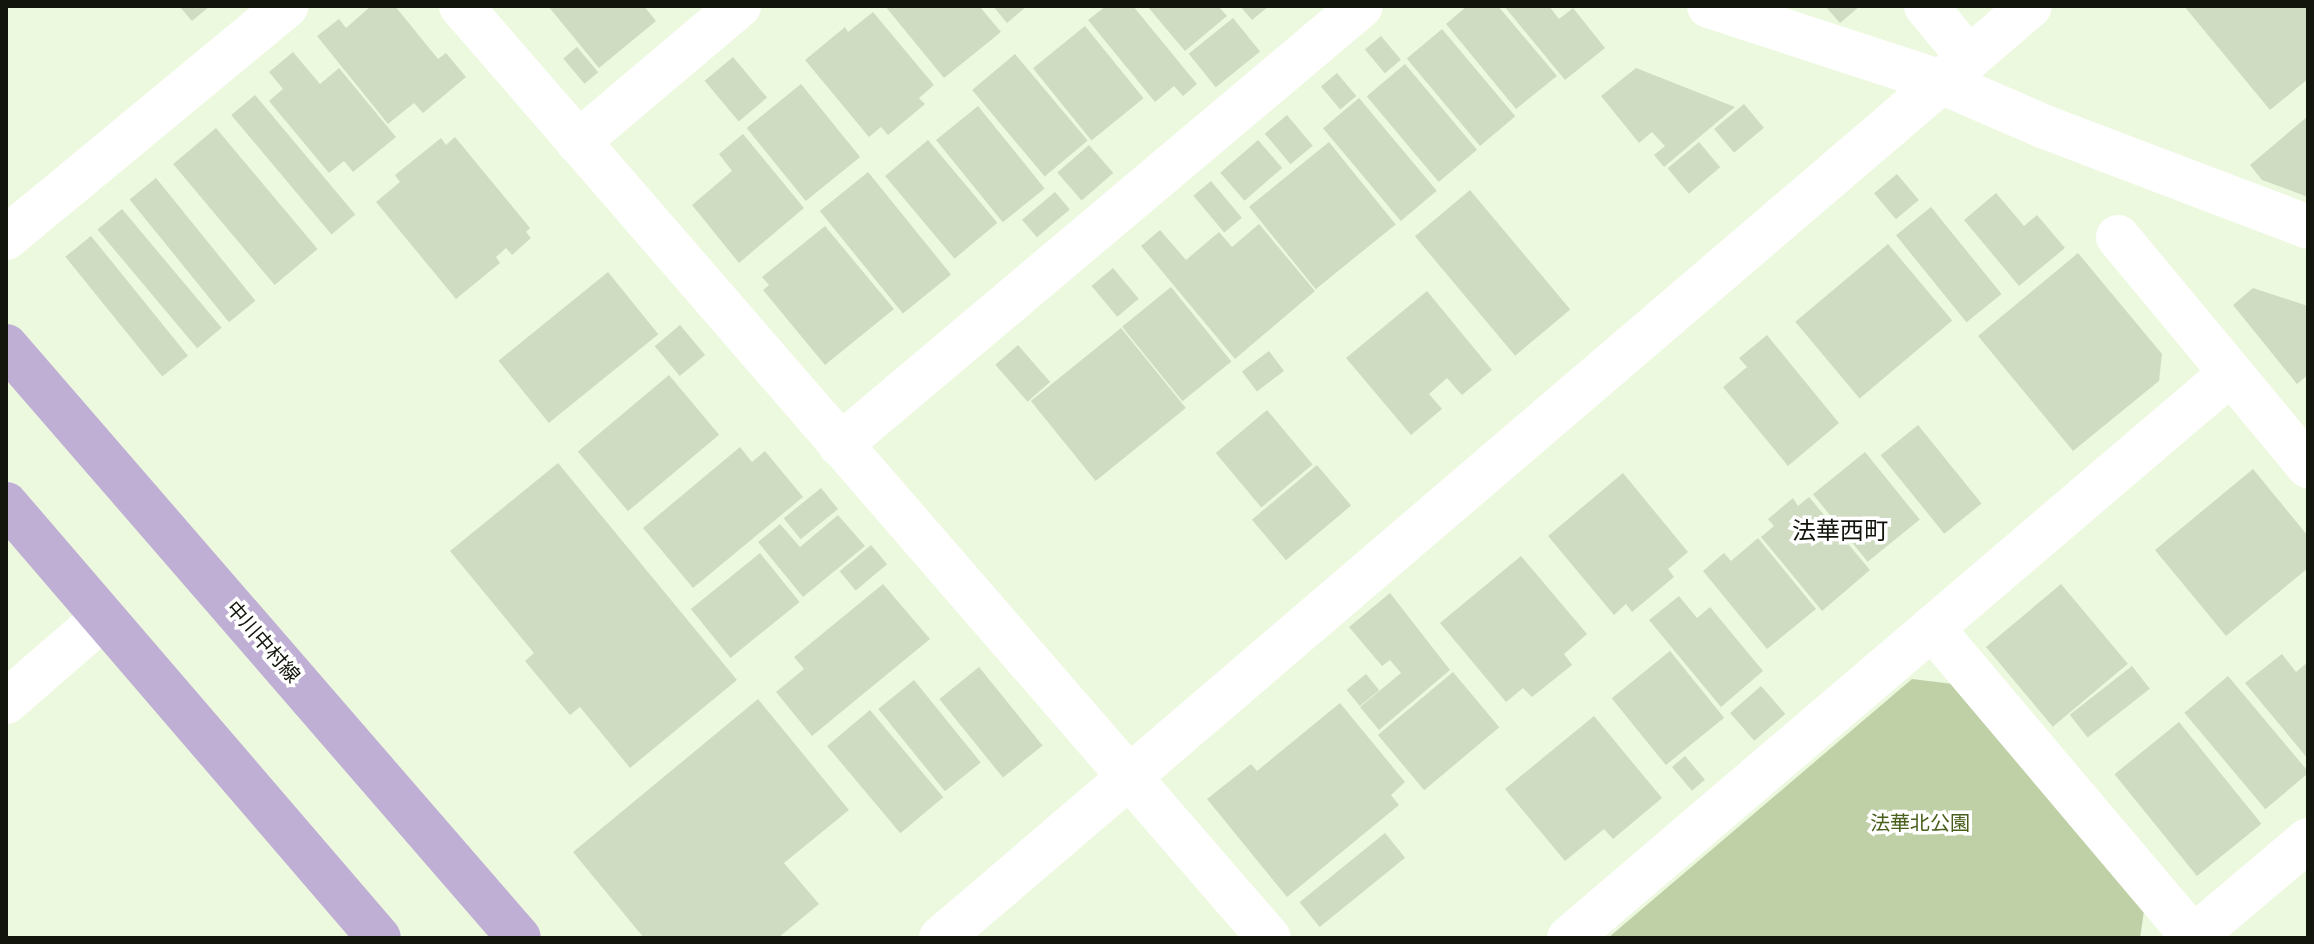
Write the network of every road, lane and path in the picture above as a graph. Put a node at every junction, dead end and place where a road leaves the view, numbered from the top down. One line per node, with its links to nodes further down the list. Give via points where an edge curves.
1 (286, 6): 12 (street)
2 (461, 6): 9 (street)
3 (739, 6): 9 (street)
4 (1361, 6): 15 (street)
5 (1709, 6): 8 (street)
6 (1926, 6): 8 (street)
7 (2030, 6): 8 (street)
8 (1954, 69): 10 (street, via 2045,127); 21 (street)
9 (578, 142): 15 (street)
10 (2308, 227)
11 (2118, 237): 14 (street)
12 (6, 238)
13 (6, 346): 24 (main road, 中川中村線)
14 (2231, 373): 16 (street); 19 (street)
15 (840, 445): 21 (street)
16 (2308, 466)
17 (6, 504): 18 (main road)
18 (103, 618): 20 (street); 23 (main road)
19 (1932, 628): 27 (street); 28 (street)
20 (6, 702)
21 (1128, 777): 25 (street); 26 (street)
22 (2308, 840): 28 (street)
23 (379, 938)
24 (519, 938)
25 (941, 938)
26 (1269, 938)
27 (1569, 938)
28 (2192, 938)

